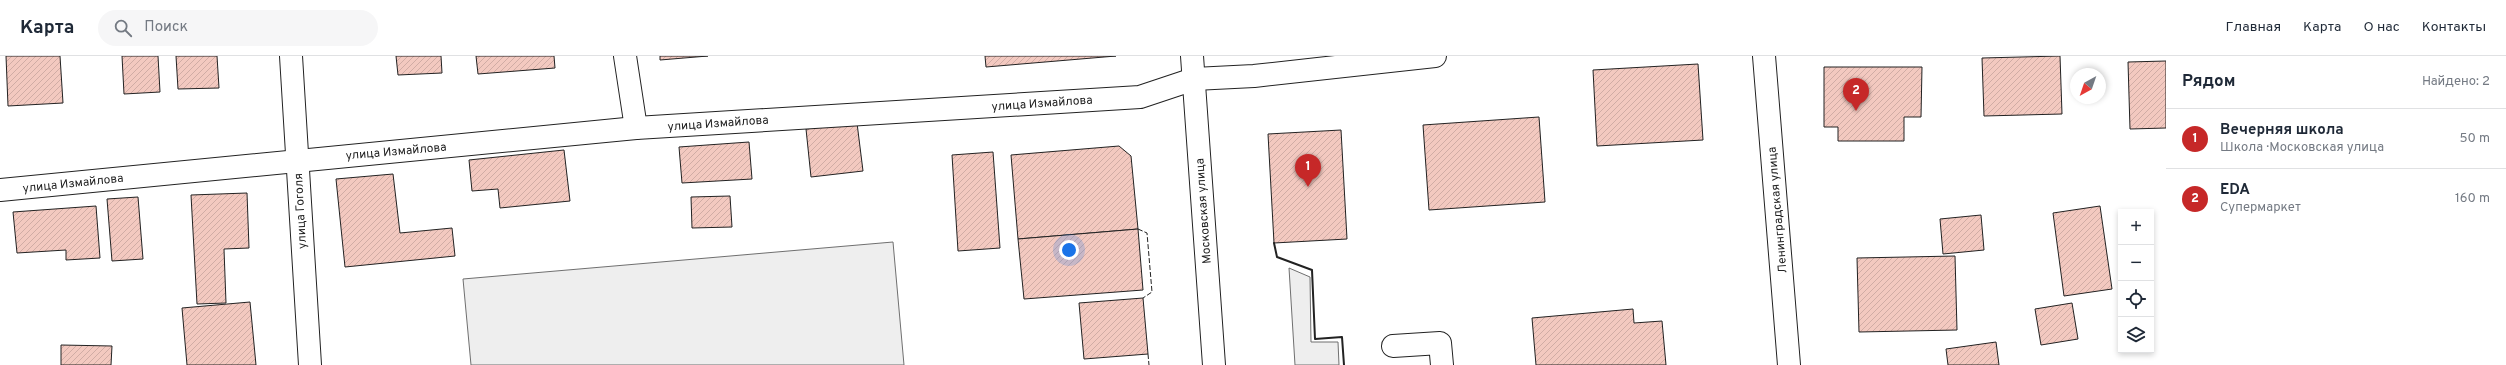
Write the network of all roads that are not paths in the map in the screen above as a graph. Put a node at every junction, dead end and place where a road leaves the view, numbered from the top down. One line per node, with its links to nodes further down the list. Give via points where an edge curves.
1 (291, 56): 8 (street, улица Гоголя)
2 (624, 56): 7 (street)
3 (1192, 56): 6 (street, Московская улица)
4 (1435, 56): 6 (street, улица Измайлова, via 1254,76)
5 (1764, 56): 14 (street, Ленинградская улица)
6 (1194, 79): 7 (street, улица Измайлова, via 1140,97); 12 (street, Московская улица)
7 (636, 128): 8 (street, улица Измайлова)
8 (298, 160): 9 (street, улица Измайлова); 11 (street, улица Гоголя)
9 (0, 190)
10 (1393, 346): 13 (street, via 1440,343)
11 (310, 365)
12 (1214, 365)
13 (1442, 365)
14 (1789, 365)

